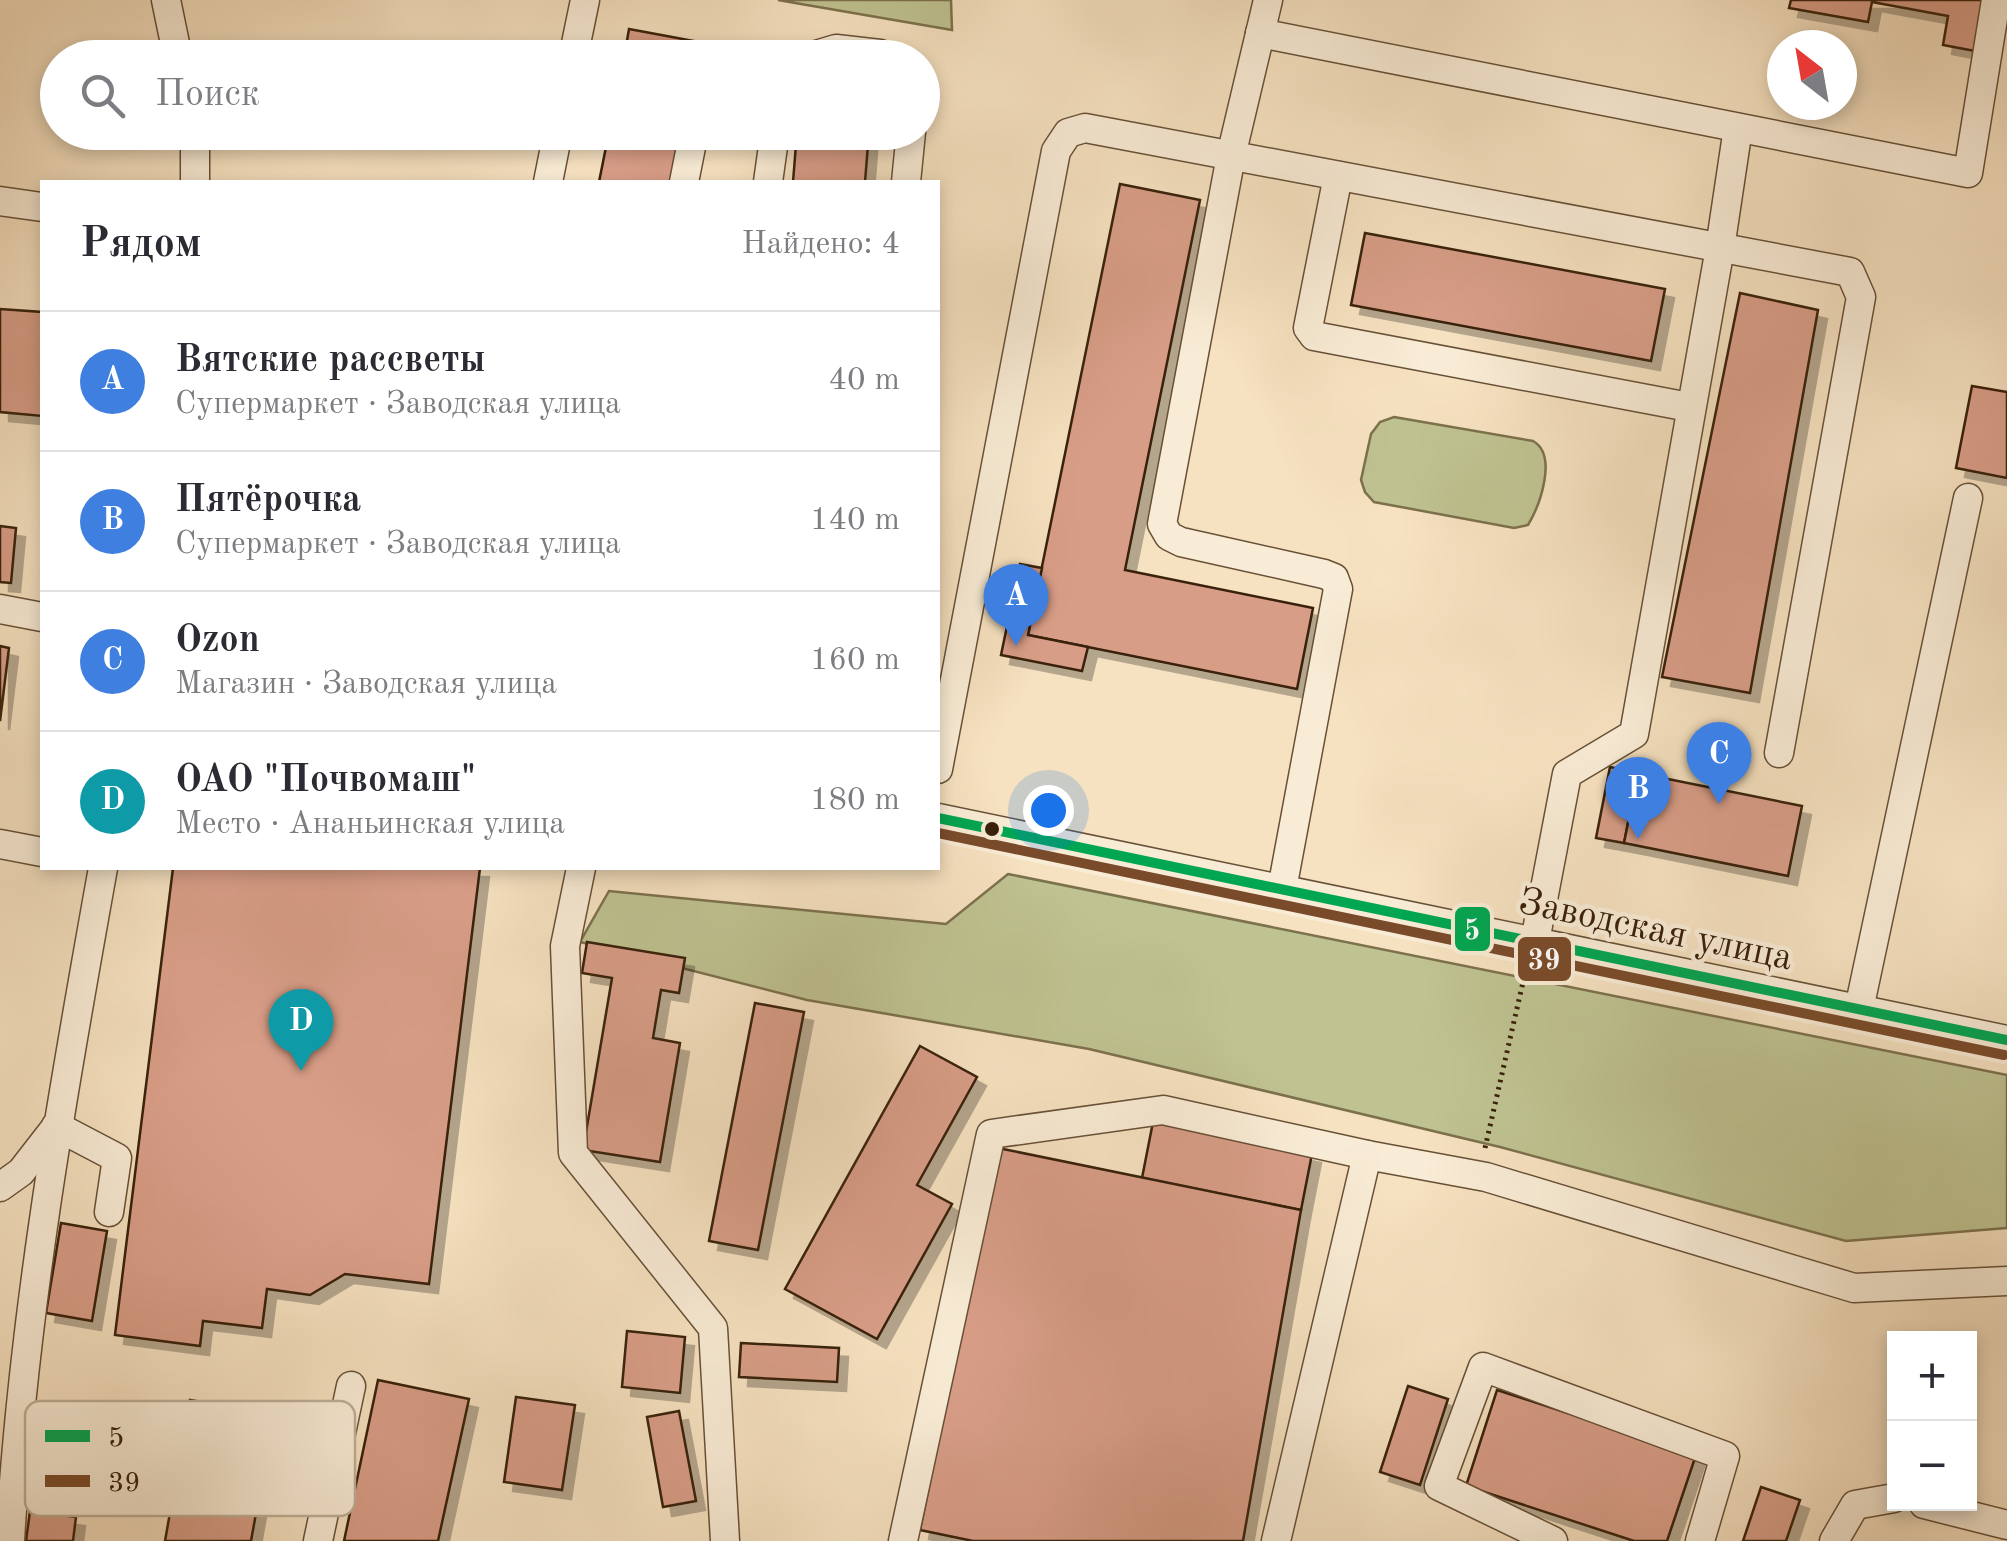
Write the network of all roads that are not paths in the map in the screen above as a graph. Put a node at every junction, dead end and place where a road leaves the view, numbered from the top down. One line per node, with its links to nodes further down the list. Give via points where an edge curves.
1 (166, 0): 6 (street)
2 (585, 0): 7 (street)
3 (1268, 0): 5 (street)
4 (1996, 0): 8 (street, via 1968,173)
5 (1260, 33): 8 (street); 14 (street)
6 (174, 40)
7 (577, 40)
8 (1738, 128): 23 (street)
9 (195, 150): 16 (street)
10 (554, 150): 17 (street)
11 (690, 150): 18 (street)
12 (772, 150): 19 (street)
13 (909, 150): 20 (street)
14 (1231, 156): 15 (street); 28 (street, via 1085,128 1068,133 1056,151); 36 (street, via 1162,524 1181,542 1324,574 1338,589)
15 (1338, 176): 23 (street); 24 (street, via 1308,328 1314,336)
16 (194, 180)
17 (548, 180)
18 (684, 180)
19 (768, 180)
20 (906, 180)
21 (0, 201): 22 (street)
22 (40, 207)
23 (1720, 248): 24 (street); 30 (street, via 1850,272 1861,298)
24 (1689, 407): 37 (street, via 1634,734 1566,774)
25 (1968, 498): 38 (street)
26 (0, 609): 27 (street)
27 (40, 617)
28 (945, 689): 29 (street)
29 (940, 746)
30 (1780, 754)
31 (940, 818): 36 (street, Заводская улица)
32 (0, 844): 33 (street)
33 (40, 852)
34 (103, 870): 40 (street)
35 (581, 870): 53 (street, via 565,946 573,1153 713,1328)
36 (1282, 889): 37 (street, Заводская улица)
37 (1532, 951): 38 (street, Заводская улица)
38 (1860, 1009): 39 (street, Заводская улица)
39 (2007, 1040)
40 (56, 1126): 42 (street, via 21,1172); 43 (street, via 117,1158); 51 (street)
41 (1367, 1155): 44 (street, via 1478,1176 1854,1288); 54 (street, via 1163,1110 990,1134); 55 (street)
42 (0, 1187)
43 (110, 1212)
44 (2007, 1280)
45 (351, 1386): 46 (street)
46 (348, 1401)
47 (1887, 1499): 58 (street, via 1855,1505)
48 (1952, 1511): 50 (street)
49 (323, 1516): 52 (street)
50 (2007, 1525)
51 (10, 1541)
52 (318, 1541)
53 (725, 1541)
54 (903, 1541)
55 (1276, 1541)
56 (1553, 1541): 57 (street, via 1438,1486 1483,1367 1725,1456)
57 (1700, 1541)
58 (1834, 1541)

